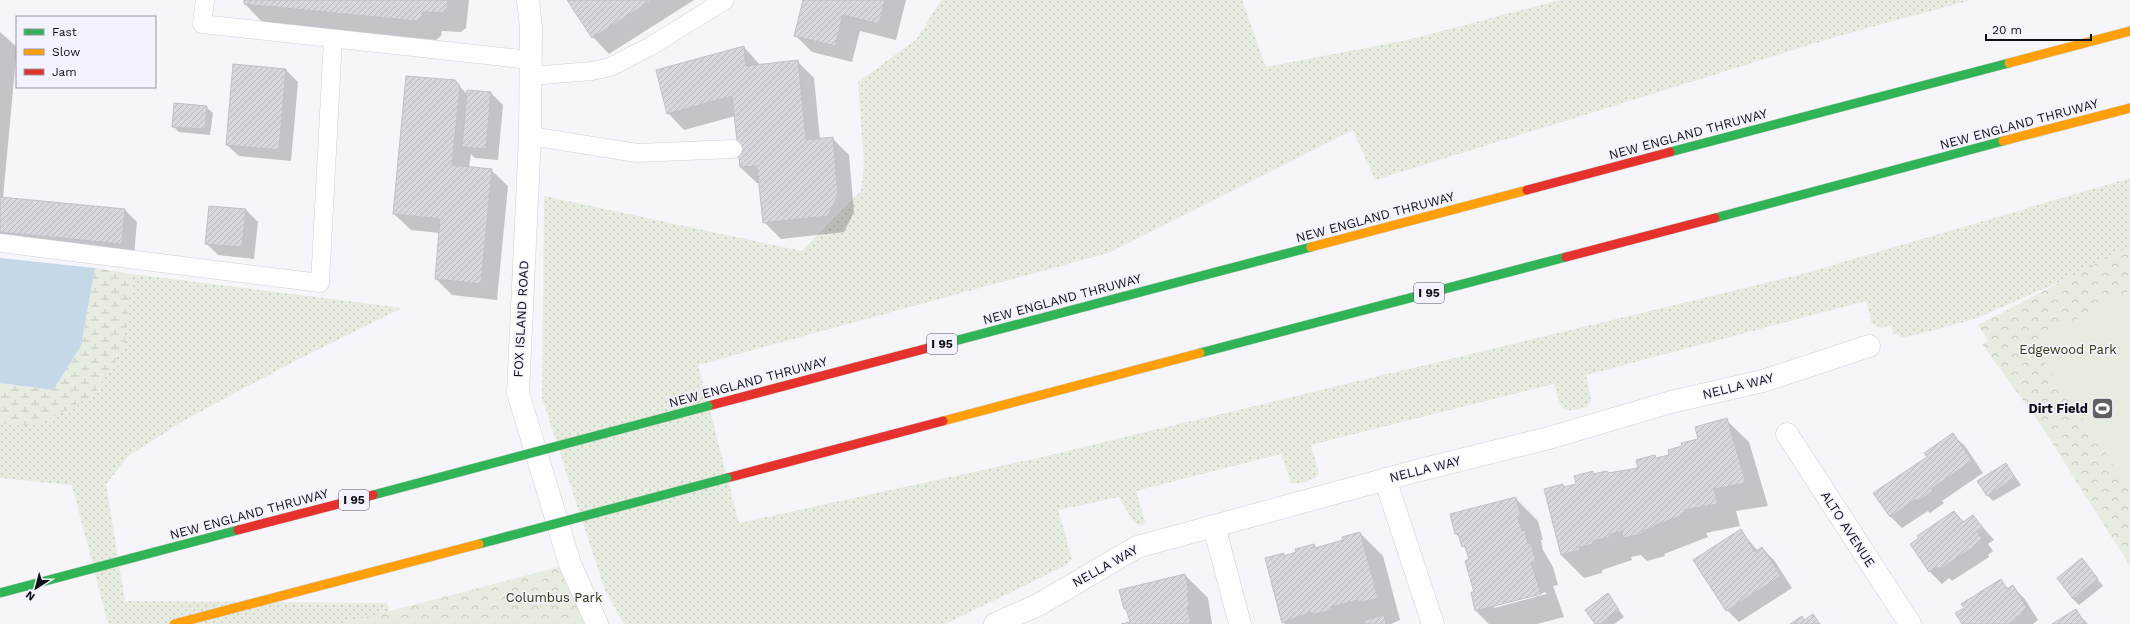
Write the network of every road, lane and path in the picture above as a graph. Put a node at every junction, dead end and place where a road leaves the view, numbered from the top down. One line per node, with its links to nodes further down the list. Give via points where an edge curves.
1 (205, 0): 5 (lane, via 202,24)
2 (528, 0): 6 (street, FOX ISLAND ROAD, via 531,27)
3 (725, 0): 6 (lane, via 651,46 610,67 592,71)
4 (2130, 31): 15 (highway, NEW ENGLAND THRUWAY / I 95, bridge)
5 (333, 39): 6 (lane); 10 (lane, via 320,284)
6 (530, 68): 8 (street, FOX ISLAND ROAD)
7 (2130, 108): 16 (highway, NEW ENGLAND THRUWAY / I 95, bridge)
8 (530, 136): 9 (lane, via 637,153); 17 (street, FOX ISLAND ROAD, via 518,393 570,564)
9 (733, 149)
10 (0, 243)
11 (1869, 346): 13 (street, NELLA WAY, via 1763,381 1671,402 1549,438)
12 (1787, 434): 21 (street, ALTO AVENUE)
13 (1385, 479): 14 (street, NELLA WAY); 20 (street)
14 (1214, 526): 18 (street, NELLA WAY, via 1137,547 1038,605); 19 (street)
15 (0, 593)
16 (174, 624)
17 (597, 624)
18 (995, 624)
19 (1240, 624)
20 (1433, 624)
21 (1910, 624)

